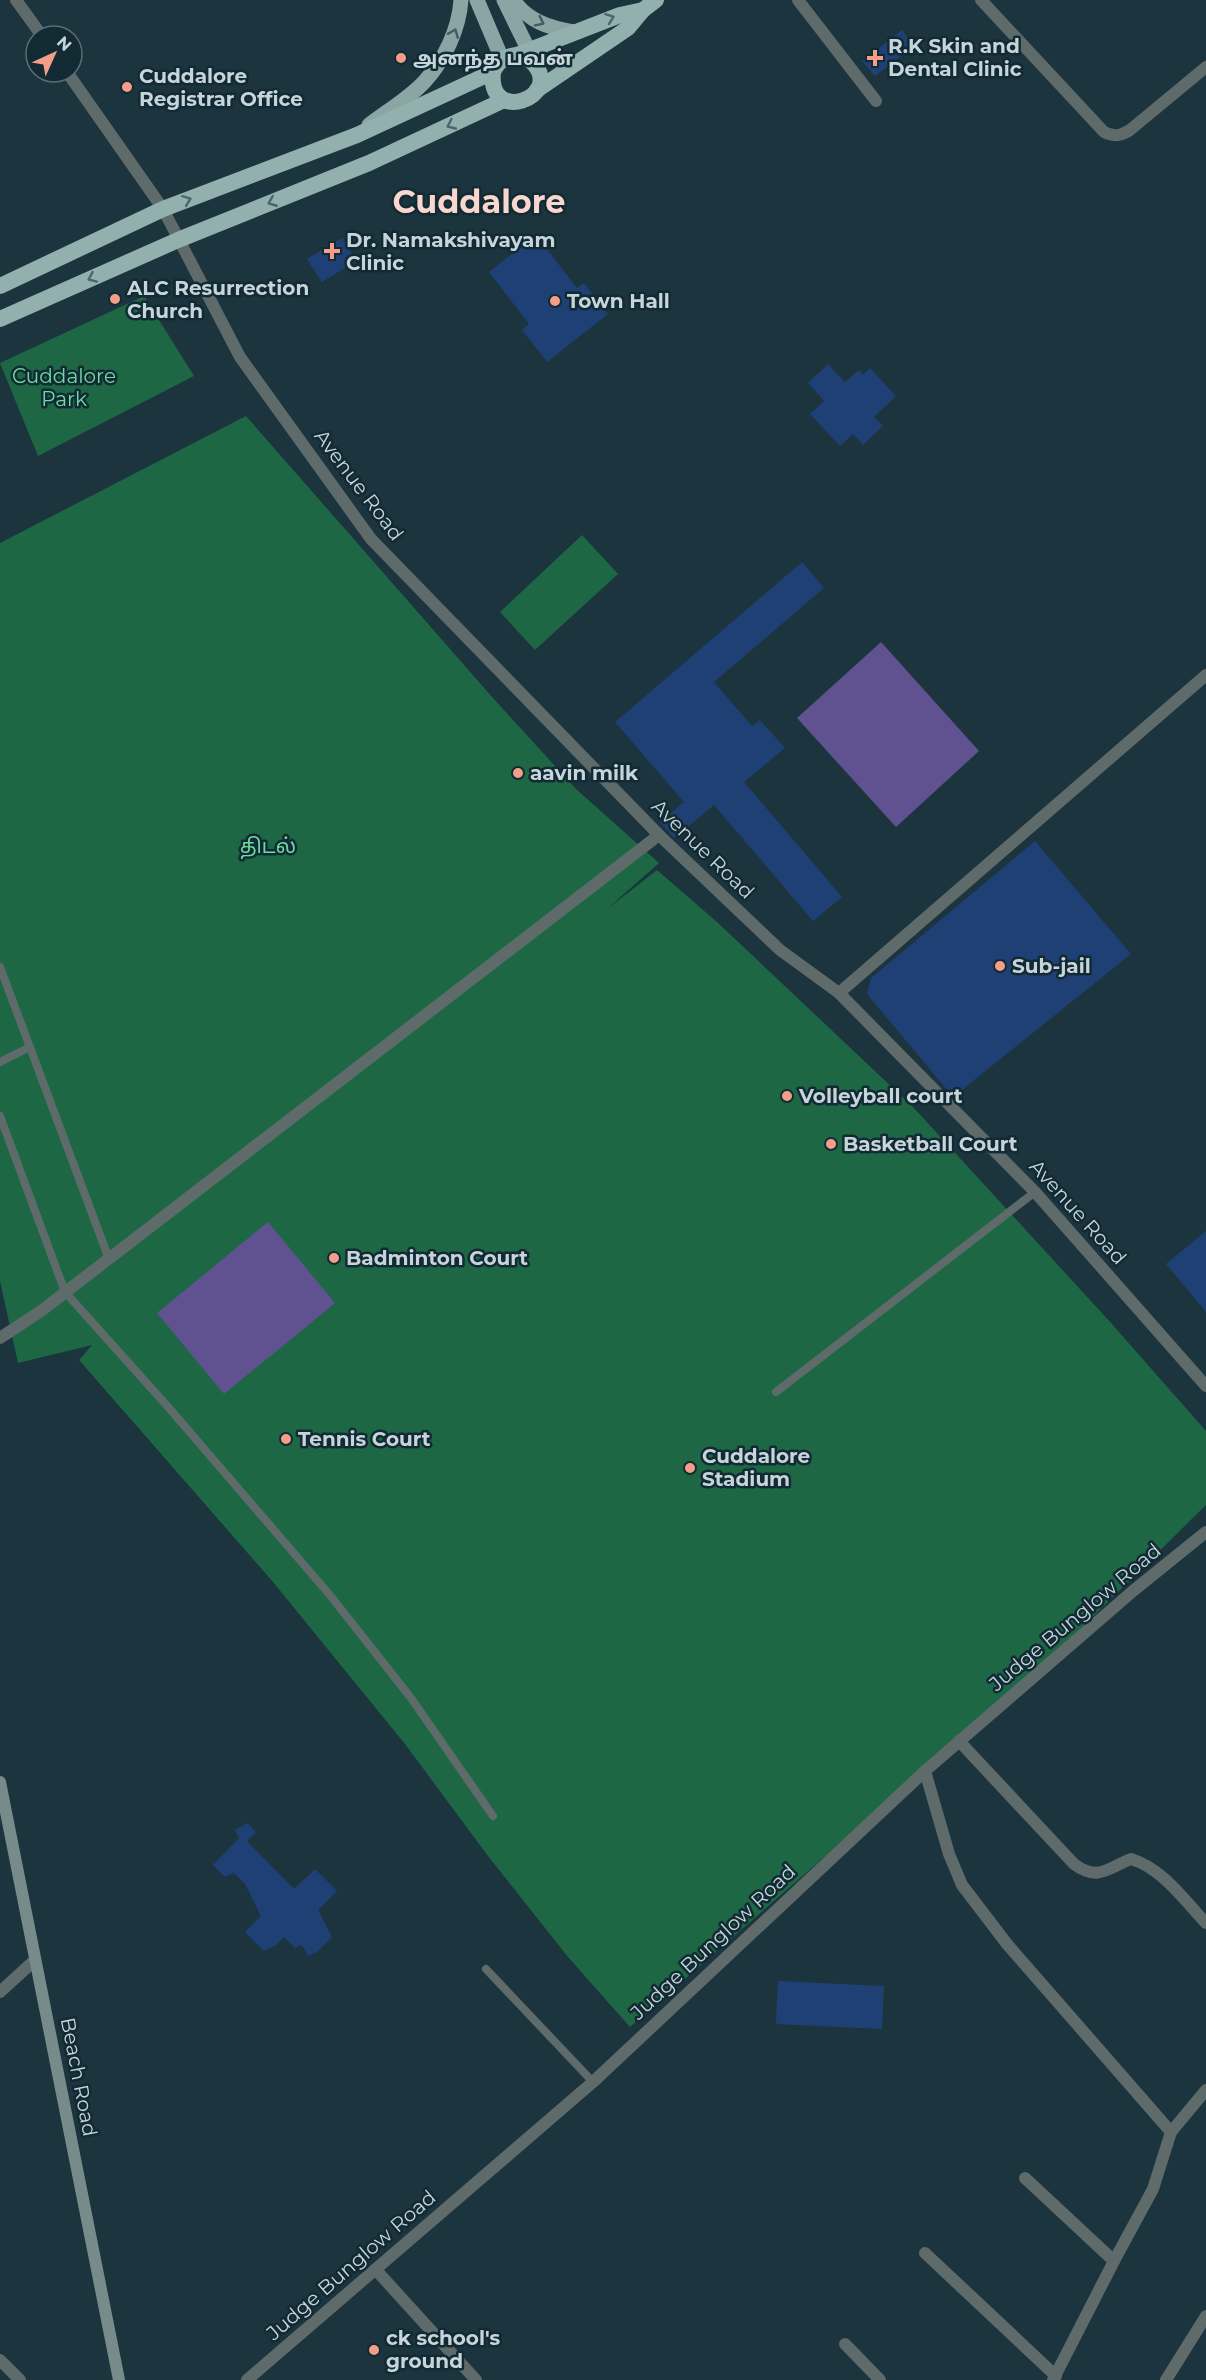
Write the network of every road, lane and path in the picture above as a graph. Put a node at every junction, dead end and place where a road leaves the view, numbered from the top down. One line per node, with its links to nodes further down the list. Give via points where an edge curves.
1 (16, 0): 9 (street)
2 (461, 0): 17 (main road, one-way to 2, via 425,82 447,50 460,18)
3 (477, 0): 11 (main road)
4 (504, 0): 11 (main road)
5 (513, 0): 10 (main road, one-way to 10, via 535,21)
6 (798, 0): 16 (street)
7 (981, 0): 12 (street, via 1112,136 1130,130)
8 (650, 5): 10 (highway, one-way to 8); 14 (highway, via 628,28)
9 (33, 24)
10 (574, 32): 11 (highway)
11 (510, 59): 14 (highway, via 525,56 537,67); 15 (highway, via 494,88); 17 (highway)
12 (1206, 67)
13 (75, 84): 18 (street, Avenue Road)
14 (537, 90): 15 (highway, via 519,103)
15 (504, 99): 19 (highway, one-way to 19, via 369,163)
16 (876, 100)
17 (357, 135): 18 (highway, one-way to 17)
18 (164, 209): 19 (street, Avenue Road); 20 (highway)
19 (178, 240): 21 (highway, one-way to 21); 23 (street, Avenue Road, via 240,357 371,539)
20 (0, 286)
21 (0, 319)
22 (1206, 675): 25 (street)
23 (659, 835): 25 (street, Avenue Road, via 780,950); 30 (street)
24 (0, 967): 26 (lane)
25 (839, 993): 29 (street, Avenue Road)
26 (30, 1047): 27 (lane); 30 (lane)
27 (0, 1062)
28 (0, 1116): 31 (lane)
29 (1035, 1192): 33 (street, Avenue Road); 34 (lane)
30 (109, 1259): 31 (street)
31 (65, 1292): 32 (street); 39 (lane, via 329,1594 411,1698)
32 (0, 1338)
33 (1206, 1386)
34 (776, 1392)
35 (1204, 1538): 36 (street, Judge Bunglow Road, via 1133,1591)
36 (959, 1741): 37 (street, Judge Bunglow Road); 40 (street, via 1084,1872 1100,1874 1131,1859 1143,1862)
37 (925, 1771): 44 (street, Judge Bunglow Road); 46 (street, via 962,1885 980,1911)
38 (0, 1782): 41 (main road, Beach Road)
39 (493, 1816)
40 (1206, 1923)
41 (35, 1960): 43 (street); 56 (main road, Beach Road)
42 (486, 1969): 44 (lane)
43 (0, 1992)
44 (593, 2082): 50 (street, Judge Bunglow Road)
45 (1206, 2090): 46 (street)
46 (1171, 2132): 49 (street, via 1153,2189)
47 (1025, 2178): 49 (street)
48 (925, 2253): 54 (street)
49 (1113, 2261): 54 (street)
50 (376, 2270): 57 (street, Judge Bunglow Road); 58 (street)
51 (1206, 2316): 60 (street)
52 (845, 2344): 59 (street)
53 (0, 2360): 55 (street)
54 (1054, 2378)
55 (20, 2380)
56 (119, 2380)
57 (247, 2380)
58 (476, 2380)
59 (880, 2380)
60 (1166, 2380)

